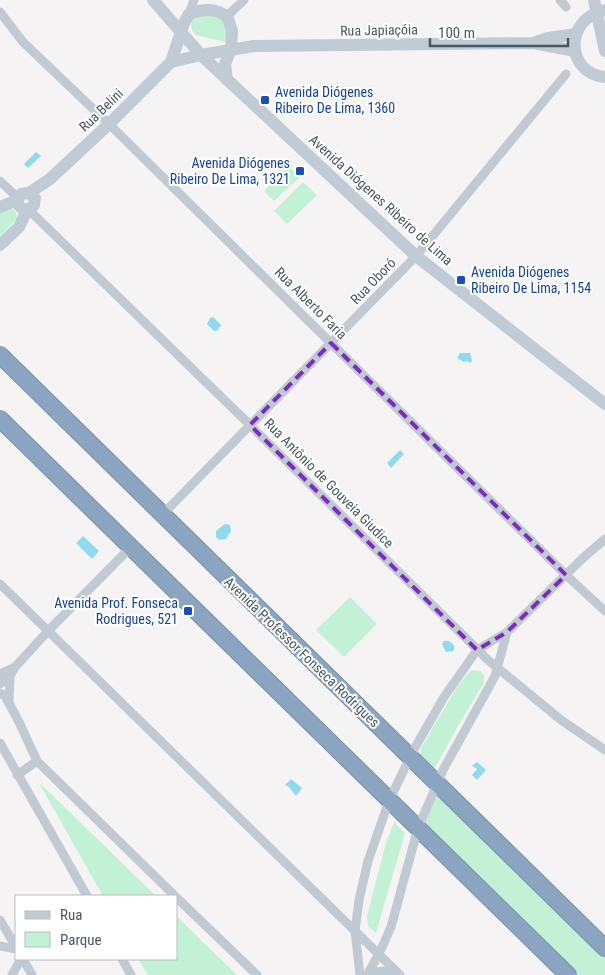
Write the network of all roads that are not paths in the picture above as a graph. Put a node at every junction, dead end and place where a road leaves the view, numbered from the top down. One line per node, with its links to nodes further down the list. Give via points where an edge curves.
1 (153, 0): 9 (street, Avenida Diógenes Ribeiro de Lima)
2 (194, 0): 7 (street)
3 (244, 0): 5 (street)
4 (598, 8): 10 (street); 14 (street)
5 (217, 9): 7 (street); 8 (street)
6 (0, 12): 21 (street, Rua Alberto Faria, via 23,42)
7 (189, 14): 9 (street)
8 (232, 31): 12 (street); 13 (street)
9 (180, 32): 16 (street, Avenida Diógenes Ribeiro de Lima); 17 (street)
10 (576, 34): 11 (street, Rua Japiaçóia); 15 (street)
11 (533, 43): 12 (street, Rua Japiaçóia); 15 (street, Rua Japiaçóia)
12 (254, 46): 13 (street, Rua Japiaçóia)
13 (231, 50): 16 (street); 20 (street, via 225,64)
14 (605, 51)
15 (575, 52): 19 (street, via 591,73)
16 (201, 55): 17 (street); 20 (street, Avenida Diógenes Ribeiro de Lima)
17 (172, 62): 21 (street, Rua Belini)
18 (566, 74): 26 (street, Rua Oboró)
19 (605, 76)
20 (227, 80): 26 (street, Avenida Diógenes Ribeiro de Lima)
21 (110, 124): 23 (street, Rua Belini); 27 (street, Rua Alberto Faria)
22 (3, 184): 23 (street, Rua Antônio de Gouveia Giudice)
23 (26, 201): 24 (street, Rua Belini); 25 (street, via 18,227); 31 (street, Rua Antônio de Gouveia Giudice, via 45,224)
24 (0, 208)
25 (0, 246)
26 (416, 256): 27 (street, Rua Oboró); 29 (street, Avenida Diógenes Ribeiro de Lima)
27 (331, 343): 31 (street, Rua Oboró); 35 (street, Rua Alberto Faria)
28 (0, 355): 32 (highway, Avenida Professor Fonseca Rodrigues)
29 (605, 404)
30 (0, 419): 34 (highway)
31 (250, 425): 32 (street, Rua Oboró); 40 (street, Rua Antônio de Gouveia Giudice)
32 (163, 514): 50 (highway, Avenida Professor Fonseca Rodrigues)
33 (605, 539): 35 (street)
34 (131, 547): 38 (street); 54 (highway)
35 (566, 575): 37 (street, Rua Alberto Faria); 39 (street)
36 (0, 584): 38 (street)
37 (605, 611)
38 (48, 631): 41 (street); 60 (street)
39 (507, 632): 40 (street); 42 (street)
40 (477, 650): 42 (street, Rua Antônio de Gouveia Giudice); 50 (street, via 444,697)
41 (15, 667): 43 (street); 44 (street)
42 (497, 668): 49 (street, Rua Antônio de Gouveia Giudice, via 561,720); 53 (street)
43 (0, 674)
44 (10, 676): 45 (street); 47 (street)
45 (0, 684)
46 (0, 693): 47 (street)
47 (9, 706): 51 (street)
48 (0, 743): 52 (street)
49 (605, 750)
50 (410, 758): 53 (highway, Avenida Professor Fonseca Rodrigues); 54 (street)
51 (36, 760): 52 (street); 57 (street)
52 (18, 775): 56 (street)
53 (437, 784): 55 (street); 64 (highway, Avenida Professor Fonseca Rodrigues)
54 (389, 801): 55 (highway); 60 (street, via 368,861)
55 (418, 828): 65 (street, via 391,927); 75 (highway)
56 (86, 895)
57 (174, 895)
58 (178, 899): 74 (street)
59 (0, 920): 62 (street)
60 (355, 931): 65 (street); 69 (street)
61 (0, 946): 63 (street)
62 (15, 946)
63 (15, 948)
64 (605, 948)
65 (379, 954): 69 (street); 70 (street)
66 (21, 960): 71 (street)
67 (23, 960): 72 (street)
68 (123, 960): 73 (street)
69 (365, 974): 70 (street, via 384,971)
70 (399, 974)
71 (12, 975)
72 (32, 975)
73 (131, 975)
74 (257, 975)
75 (568, 975)

